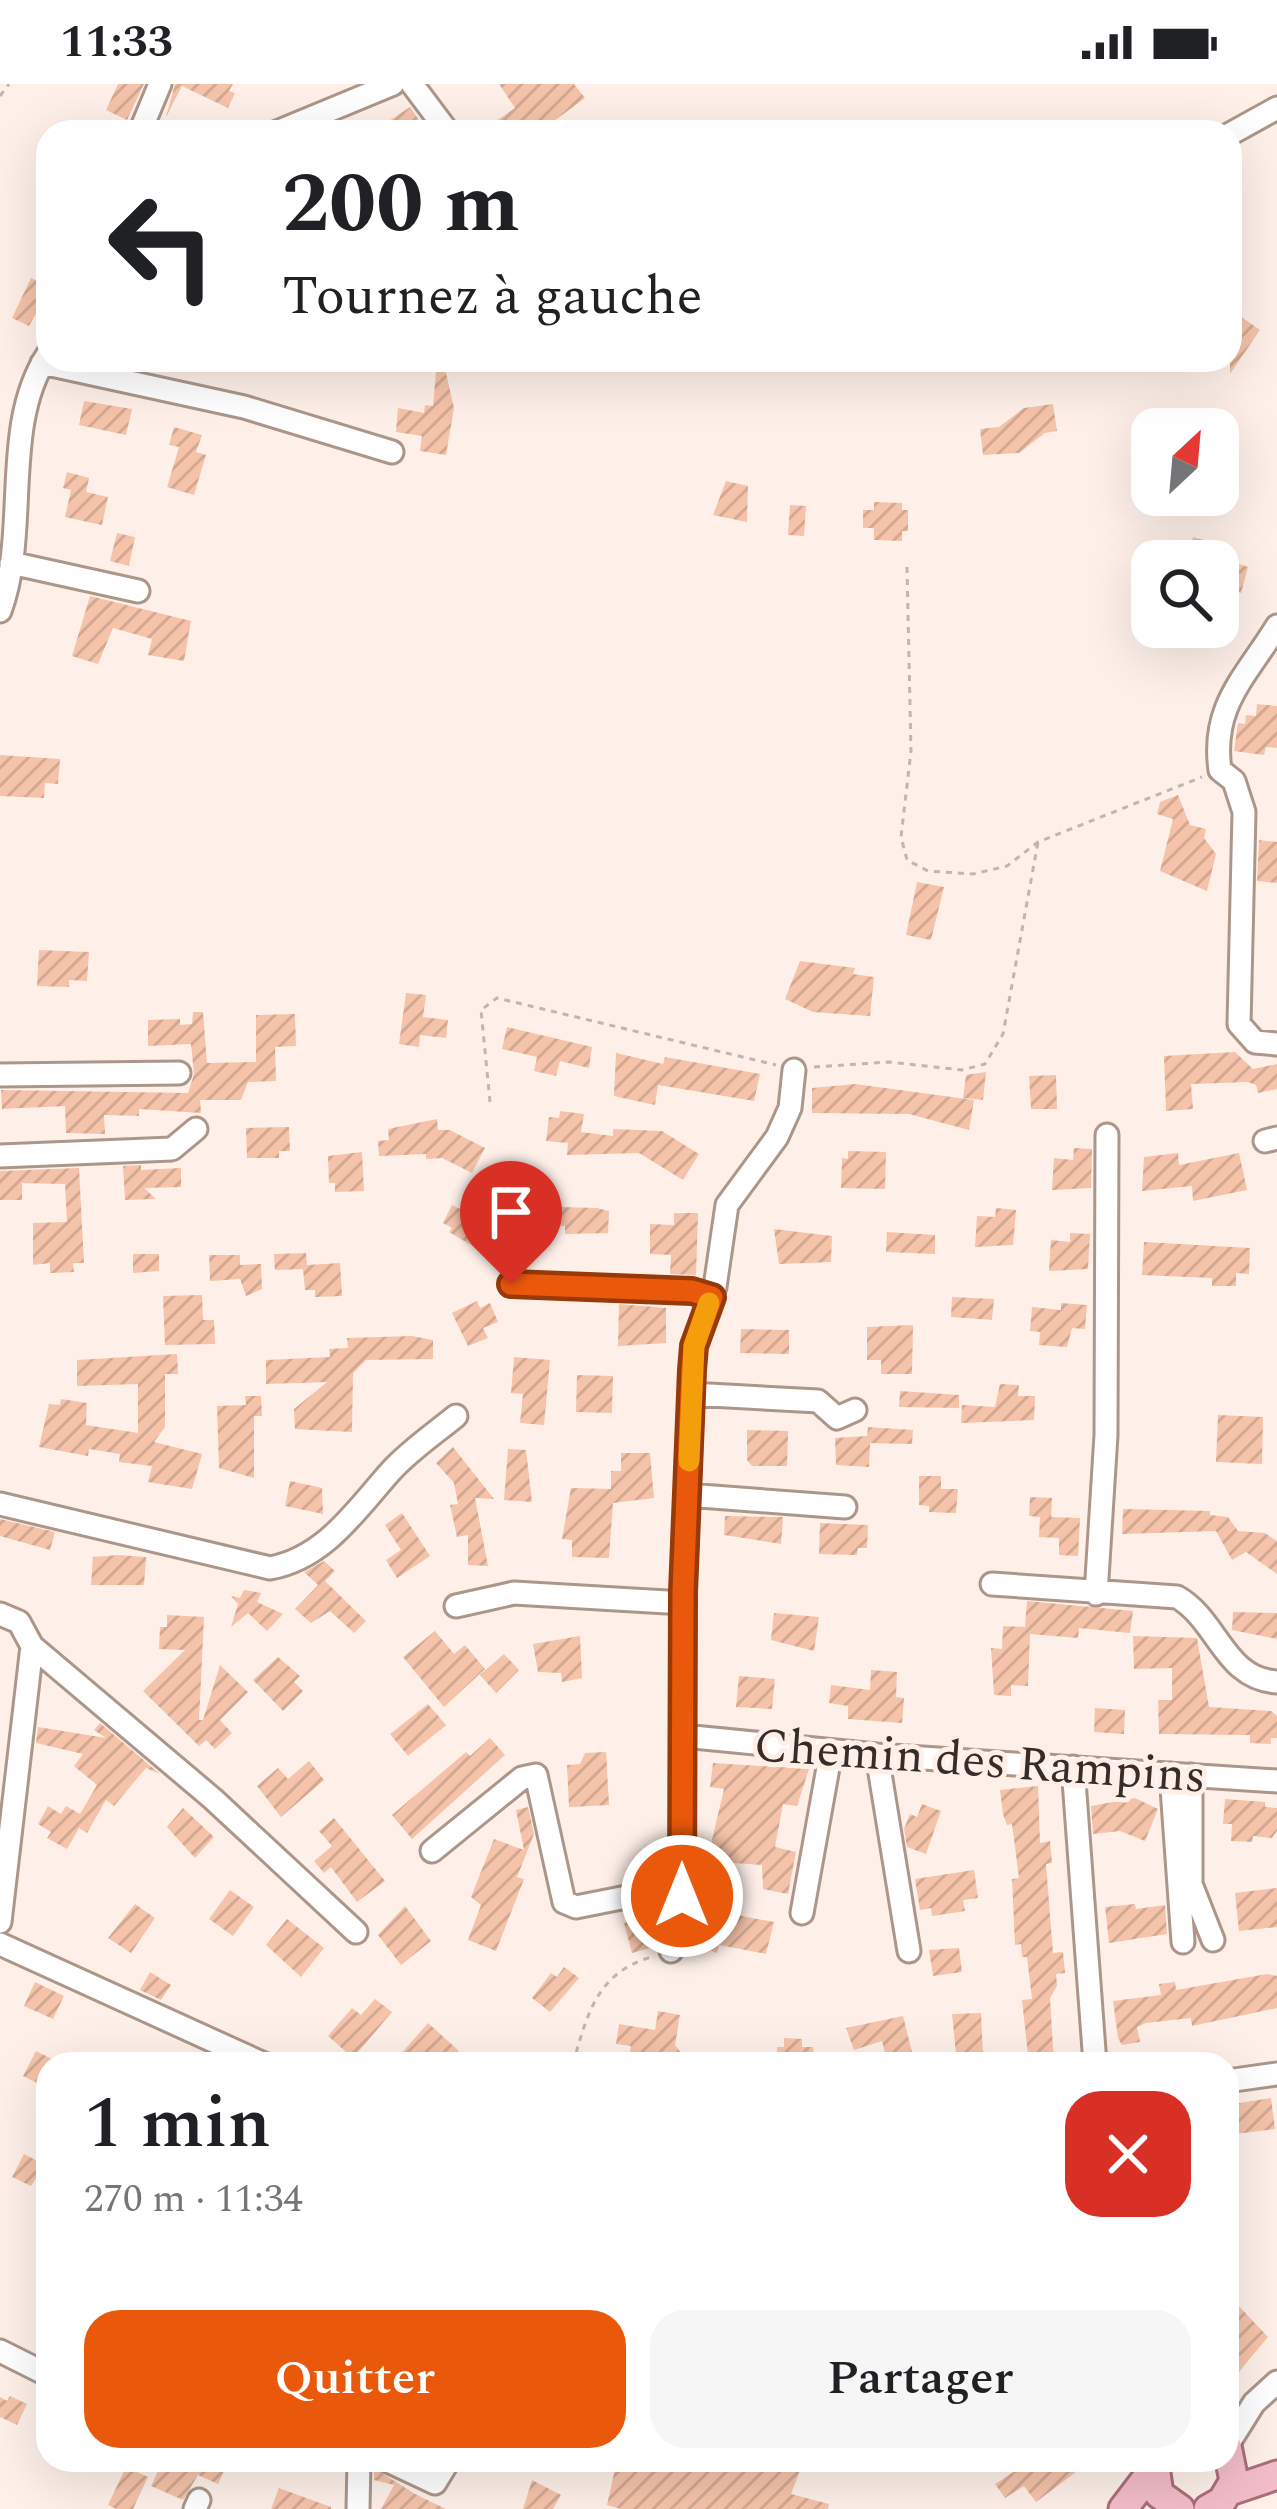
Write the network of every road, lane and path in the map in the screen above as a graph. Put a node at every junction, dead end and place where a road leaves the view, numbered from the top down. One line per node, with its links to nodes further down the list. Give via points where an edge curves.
1 (9, 84): 5 (path)
2 (160, 84): 7 (street)
3 (394, 84): 8 (street)
4 (412, 84): 9 (street)
5 (0, 96)
6 (1277, 108): 10 (street)
7 (145, 120)
8 (306, 120)
9 (439, 120)
10 (1242, 127)
11 (40, 372): 14 (street, via 24,411)
12 (99, 372): 13 (street)
13 (392, 452)
14 (11, 563): 16 (street); 17 (street)
15 (907, 567): 20 (path, via 907,860 928,871 973,874 1007,866)
16 (138, 591)
17 (0, 610)
18 (1277, 626): 19 (street, via 1219,718)
19 (1220, 770): 20 (path); 21 (street, via 1234,781 1244,812 1239,1024 1255,1042)
20 (1038, 842): 22 (path, via 1003,1034 985,1064)
21 (1277, 1044)
22 (794, 1070): 25 (path, via 497,998 481,1010); 30 (street, via 777,1137 727,1205)
23 (179, 1072): 24 (street)
24 (0, 1075)
25 (490, 1102)
26 (196, 1129): 28 (street, via 172,1149)
27 (1107, 1135): 38 (street, via 1106,1436)
28 (0, 1156)
29 (511, 1284): 30 (street)
30 (712, 1297): 31 (street, via 694,1346)
31 (692, 1394): 32 (street, via 818,1401 837,1418); 34 (street)
32 (855, 1410)
33 (456, 1416): 35 (street, via 394,1467 319,1548 292,1564 270,1568)
34 (687, 1495): 36 (street); 39 (street)
35 (0, 1504)
36 (845, 1507)
37 (992, 1584): 38 (street)
38 (1096, 1594): 43 (street, via 1177,1597 1249,1677)
39 (683, 1603): 40 (street, via 514,1593); 44 (street)
40 (456, 1606)
41 (0, 1614): 42 (street, via 19,1622)
42 (32, 1646): 50 (street); 55 (street)
43 (1277, 1682)
44 (683, 1736): 45 (street, Chemin des Rampins); 52 (street)
45 (831, 1751): 46 (street, Chemin des Rampins); 53 (street)
46 (877, 1755): 47 (street, Chemin des Rampins); 60 (street)
47 (1073, 1767): 48 (street, Chemin des Rampins); 63 (street)
48 (1181, 1774): 49 (street, Chemin des Rampins); 56 (street, via 1191,1884); 57 (street)
49 (1277, 1781)
50 (7, 1815): 54 (street)
51 (433, 1852): 52 (street, via 536,1774 564,1902 576,1907)
52 (682, 1886): 59 (street)
53 (802, 1913)
54 (0, 1922)
55 (356, 1932)
56 (1213, 1940)
57 (1183, 1942)
58 (0, 1943): 61 (street)
59 (671, 1951): 62 (path, via 611,1974)
60 (909, 1951)
61 (238, 2052)
62 (577, 2052)
63 (1093, 2052)
64 (1277, 2074): 65 (street)
65 (1239, 2079)
66 (0, 2351): 67 (street)
67 (36, 2369)
68 (1277, 2383): 69 (street)
69 (1254, 2403): 70 (street); 71 (street)
70 (1239, 2410)
71 (1239, 2431)
72 (1239, 2456): 78 (main road)
73 (359, 2472): 81 (street)
74 (412, 2472): 75 (street, via 435,2483)
75 (442, 2472)
76 (1149, 2472): 82 (main road)
77 (1155, 2472): 80 (main road)
78 (1273, 2475): 79 (main road)
79 (1219, 2500)
80 (1164, 2507)
81 (358, 2509)
82 (1124, 2509)

